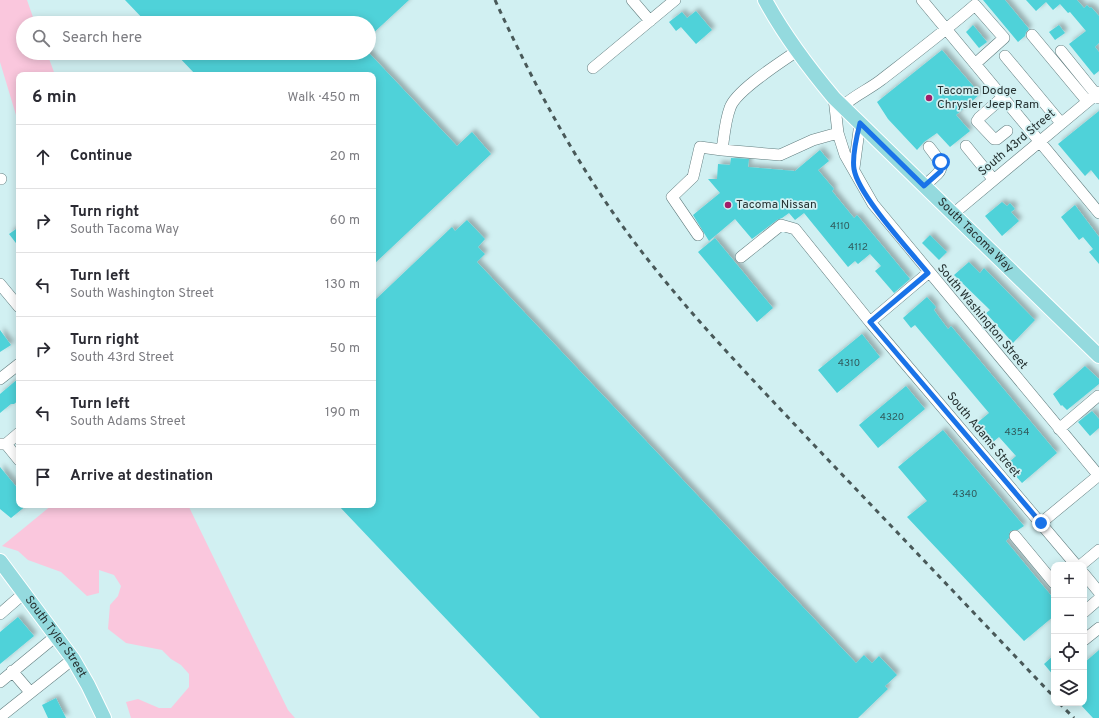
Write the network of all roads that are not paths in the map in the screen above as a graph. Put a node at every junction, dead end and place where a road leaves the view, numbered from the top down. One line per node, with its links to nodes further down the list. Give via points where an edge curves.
1 (632, 0): 5 (street)
2 (675, 0): 5 (street)
3 (765, 0): 8 (main road, South Tacoma Way)
4 (922, 0): 6 (street)
5 (650, 21): 12 (street)
6 (946, 28): 11 (street); 11 (street, via 975,5 1004,38); 15 (street, via 874,85)
7 (1032, 35): 13 (street)
8 (797, 51): 15 (main road, South Tacoma Way); 23 (street, via 771,68 734,99)
9 (1061, 52): 13 (street)
10 (1005, 56): 17 (street)
11 (975, 64): 14 (street)
12 (593, 68)
13 (1095, 96): 17 (street, South 43rd Street)
14 (1003, 97): 18 (street, via 978,121 994,139 998,139); 20 (street)
15 (839, 102): 16 (main road, South Tacoma Way); 19 (street, South Washington Street)
16 (860, 123): 24 (street); 26 (main road, South Tacoma Way)
17 (1062, 123): 20 (street, South 43rd Street)
18 (1007, 131)
19 (838, 133): 23 (street, via 813,140 780,155); 24 (street, South Washington Street, via 845,155)
20 (1039, 141): 25 (street, South 43rd Street); 27 (street)
21 (966, 146): 25 (street)
22 (929, 147): 26 (street, via 942,167 941,171)
23 (722, 150): 29 (street, via 700,147 693,177 672,197)
24 (854, 168): 31 (street, South Washington Street, via 873,204)
25 (993, 180): 28 (street, South 43rd Street)
26 (924, 186): 28 (main road, South Tacoma Way)
27 (1099, 213)
28 (953, 214): 35 (main road, South Tacoma Way)
29 (698, 235)
30 (741, 257): 34 (street, South Adams Street, via 781,225 794,229)
31 (928, 273): 34 (street); 39 (street, South Washington Street)
32 (0, 284): 33 (street)
33 (16, 303)
34 (870, 322): 44 (street, South Adams Street)
35 (1099, 356)
36 (16, 366): 37 (street)
37 (0, 379)
38 (1098, 396): 39 (street)
39 (1059, 429): 43 (street, South Washington Street)
40 (16, 435): 41 (street)
41 (3, 444): 42 (street)
42 (16, 457)
43 (1099, 476): 44 (street)
44 (1041, 523): 48 (street, South Adams Street)
45 (1015, 536): 51 (street)
46 (1099, 550): 49 (street)
47 (0, 561): 53 (main road, South Tyler Street)
48 (1074, 562)
49 (1085, 562)
50 (1087, 578): 52 (street)
51 (1051, 579)
52 (1099, 592)
53 (23, 594): 56 (street); 58 (main road, South Tyler Street)
54 (1099, 599): 55 (street)
55 (1087, 609)
56 (0, 614)
57 (1099, 628): 59 (street)
58 (56, 636): 60 (main road, South Tyler Street); 61 (street)
59 (1087, 638)
60 (73, 659): 63 (street); 65 (main road, South Tyler Street)
61 (12, 672): 62 (street); 63 (street)
62 (0, 682)
63 (30, 692): 64 (street)
64 (0, 717)
65 (104, 718)

